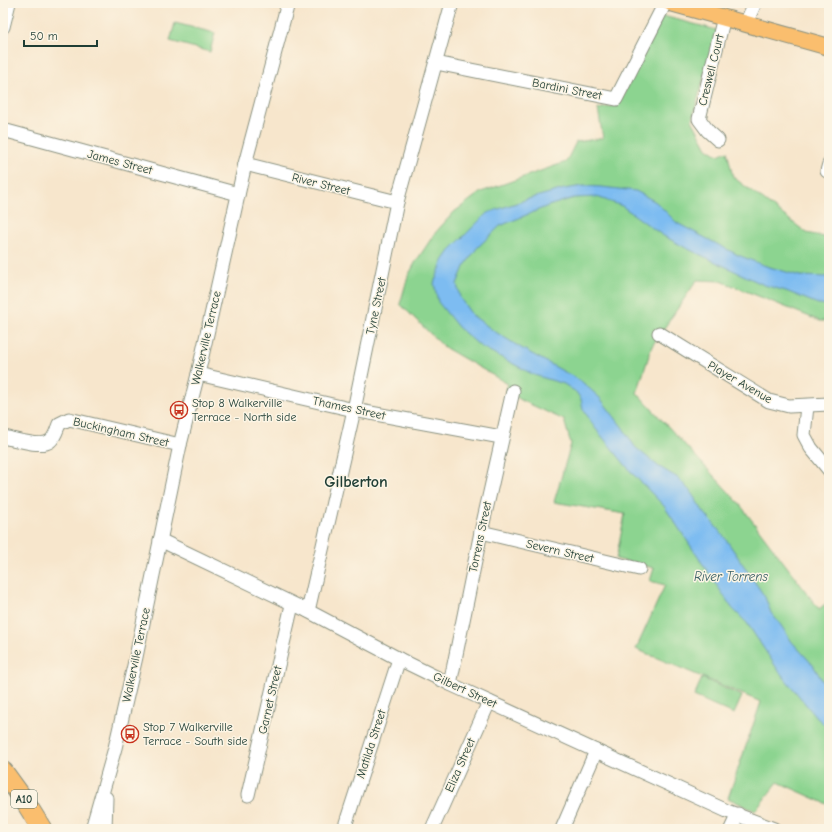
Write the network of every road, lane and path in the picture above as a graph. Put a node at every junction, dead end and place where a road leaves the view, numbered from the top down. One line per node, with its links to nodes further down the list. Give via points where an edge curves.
1 (9, 3): 9 (street)
2 (288, 3): 14 (street, Walkerville Terrace)
3 (452, 3): 11 (street, Tyne Street)
4 (665, 3): 11 (street, Bardini Street, via 616,99)
5 (671, 3): 7 (main road)
6 (754, 3): 8 (street)
7 (724, 17): 8 (main road); 13 (street, Creswell Court, via 699,119)
8 (746, 23): 10 (main road)
9 (3, 27)
10 (829, 47)
11 (436, 63): 16 (street, Tyne Street)
12 (3, 130): 15 (street, James Street)
13 (718, 140)
14 (245, 164): 15 (street, Walkerville Terrace); 16 (street, River Street)
15 (238, 194): 18 (street, Walkerville Terrace)
16 (397, 202): 22 (street, Tyne Street)
17 (659, 333): 21 (street, Player Avenue, via 769,401 789,406)
18 (198, 374): 22 (street, Thames Street); 25 (street, Walkerville Terrace)
19 (512, 391): 24 (street, Torrens Street)
20 (829, 404): 21 (street, Player Avenue)
21 (807, 406): 26 (street, via 804,435)
22 (354, 410): 24 (street, Thames Street); 31 (street, Tyne Street)
23 (3, 437): 25 (street, Buckingham Street, via 39,444 50,441 59,424 69,419)
24 (501, 437): 27 (street, Torrens Street)
25 (180, 445): 28 (street, Walkerville Terrace)
26 (829, 470)
27 (481, 532): 29 (street, Severn Street); 33 (street, Torrens Street)
28 (160, 540): 30 (street, Gilbert Street); 36 (street, Walkerville Terrace)
29 (640, 569)
30 (292, 605): 31 (street, Gilbert Street); 39 (street, Garnet Street)
31 (308, 611): 32 (street, Gilbert Street)
32 (399, 659): 33 (street, Gilbert Street); 45 (street, Matilda Street)
33 (450, 684): 34 (street, Gilbert Street)
34 (489, 702): 35 (street, Gilbert Street); 46 (street, Eliza Street)
35 (596, 750): 40 (street, Gilbert Street); 47 (street)
36 (110, 769): 43 (street, Walkerville Terrace); 44 (street, Walkerville Terrace, via 104,816)
37 (3, 771): 42 (highway, A10)
38 (3, 778): 41 (highway, A10)
39 (248, 796)
40 (738, 814): 48 (street); 49 (street, Gilbert Street)
41 (29, 829)
42 (42, 829)
43 (92, 829)
44 (105, 829)
45 (344, 829)
46 (432, 829)
47 (562, 829)
48 (731, 829)
49 (774, 829)

